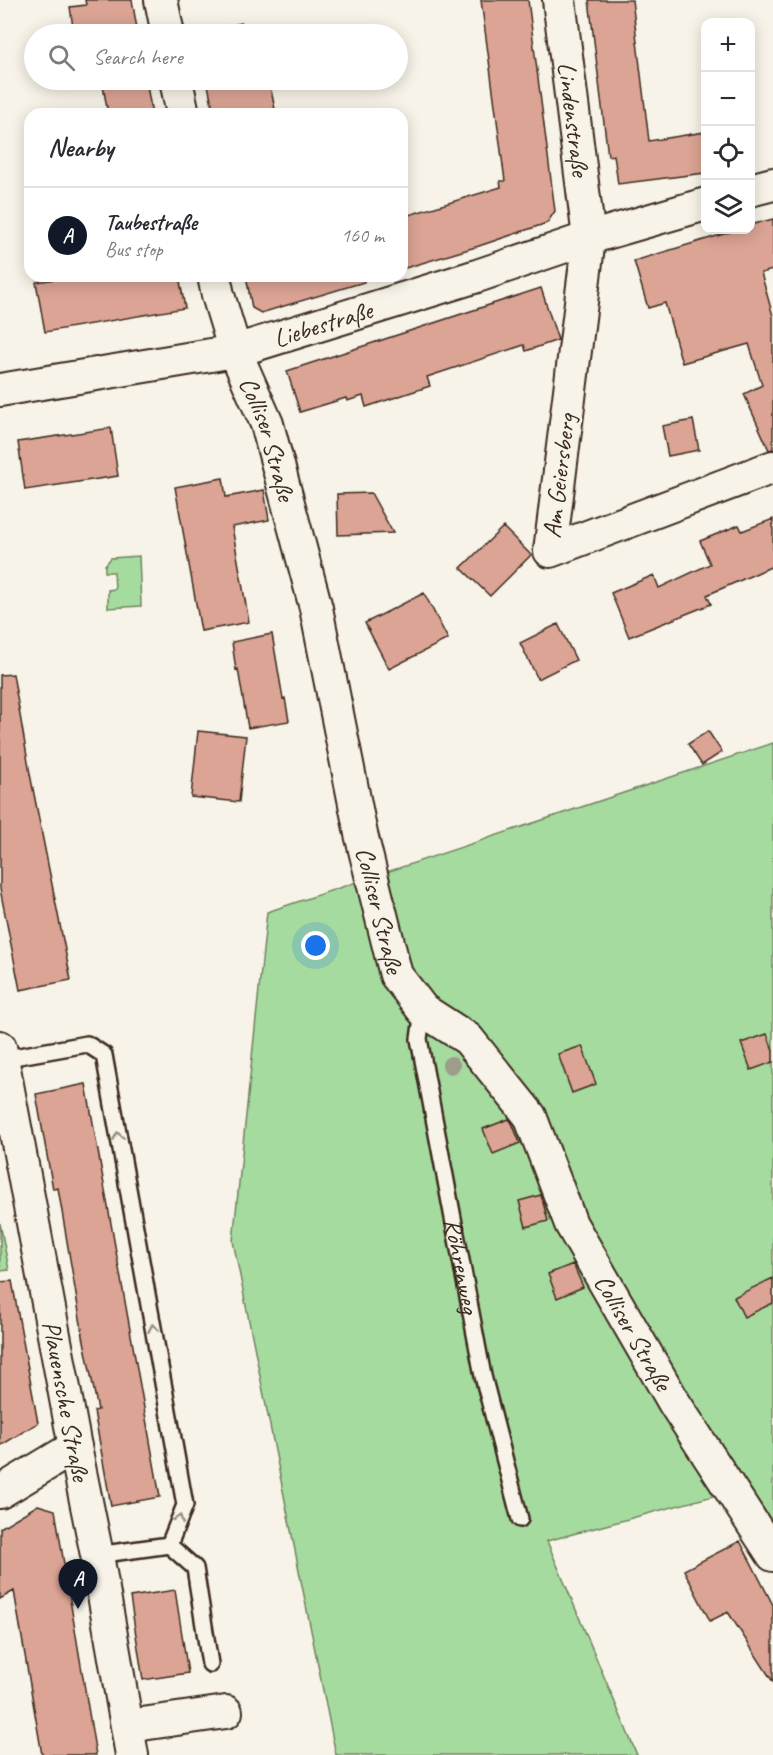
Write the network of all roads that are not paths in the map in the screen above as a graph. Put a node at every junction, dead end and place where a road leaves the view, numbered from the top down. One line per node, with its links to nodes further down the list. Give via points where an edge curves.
1 (161, 0): 3 (street)
2 (559, 0): 9 (street, Lindenstraße)
3 (166, 24)
4 (178, 90): 5 (street)
5 (182, 108)
6 (773, 184): 7 (street)
7 (755, 189)
8 (701, 205): 9 (street, Liebestraße)
9 (589, 238): 11 (street, Liebestraße); 13 (street, Am Geiersberg, via 550,551)
10 (215, 282): 11 (street, Colliser Straße)
11 (235, 351): 12 (street, Liebestraße); 14 (street, Colliser Straße, via 267,424 316,608 361,834 396,975)
12 (0, 390)
13 (773, 467)
14 (423, 1010): 18 (lane, Röhrenweg, via 419,1039 483,1376); 21 (street, Colliser Straße, via 468,1039 530,1116 571,1224 675,1404)
15 (1, 1053): 16 (street, Plauensche Straße); 19 (lane, one-way to 15, via 185,1505 104,1055 87,1044)
16 (75, 1447): 17 (street); 20 (street, Plauensche Straße)
17 (0, 1492)
18 (520, 1520)
19 (170, 1545): 20 (lane); 22 (lane, via 195,1568)
20 (97, 1555): 24 (street, Plauensche Straße)
21 (773, 1555)
22 (210, 1664)
23 (226, 1712): 24 (street)
24 (130, 1741)

